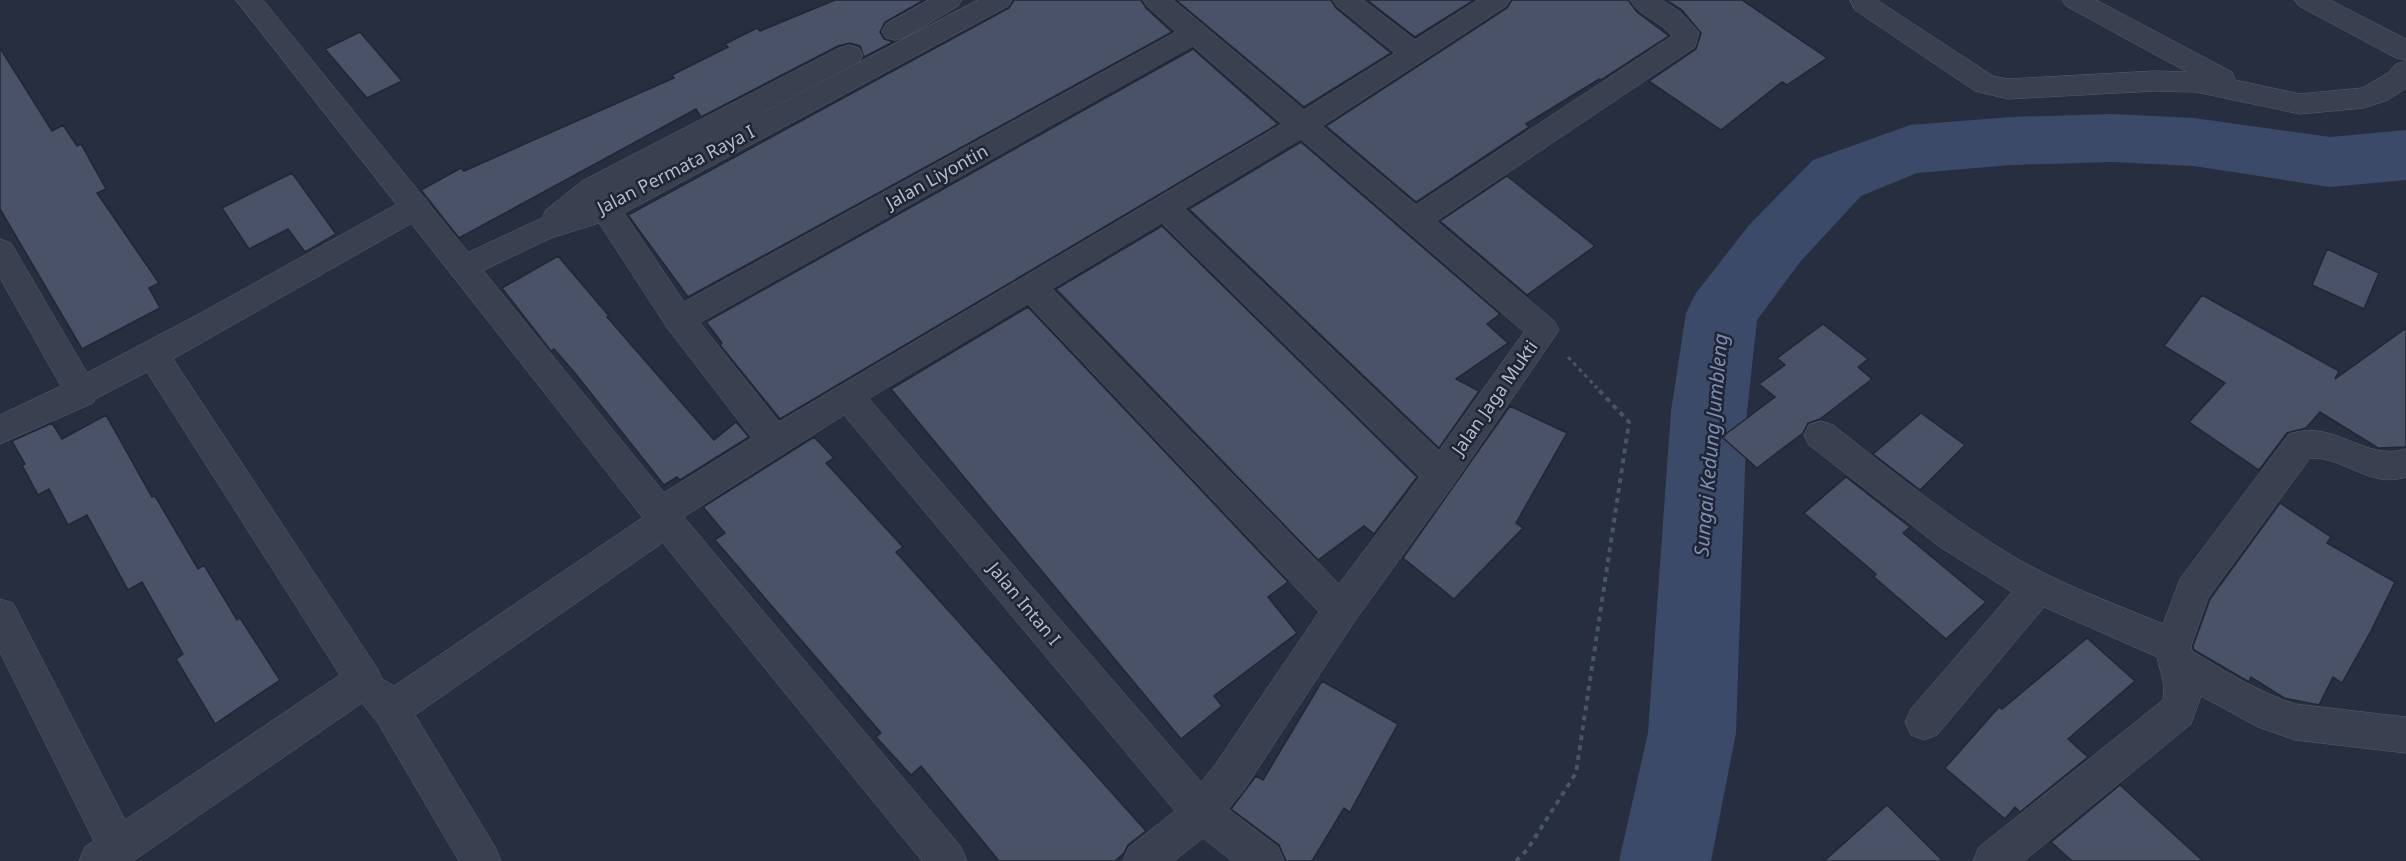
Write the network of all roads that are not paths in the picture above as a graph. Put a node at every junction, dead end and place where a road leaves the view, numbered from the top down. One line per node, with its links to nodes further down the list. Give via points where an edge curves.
1 (249, 0): 18 (street)
2 (949, 0): 17 (street, Jalan Permata Raya I, via 745,107)
3 (999, 0): 17 (street, Jalan Permata Raya I)
4 (1156, 0): 11 (street, Jalan Jaga Mukti)
5 (1346, 0): 13 (street)
6 (1497, 0): 13 (street)
7 (1643, 0): 20 (street, via 1679,24 1686,32 1686,40)
8 (1863, 0): 15 (street, via 1882,18 1985,84 2008,89 2196,82)
9 (2074, 0): 15 (street)
10 (2308, 0): 12 (street)
11 (1195, 33): 16 (street, Jalan Jaga Mukti); 24 (street, Jalan Liyontin)
12 (2406, 51)
13 (1413, 53): 16 (street)
14 (2406, 71): 15 (street, via 2378,93 2364,98 2301,104)
15 (2253, 94)
16 (1304, 124): 19 (street); 20 (street, Jalan Jaga Mukti)
17 (598, 199): 22 (street, Jalan Permata Raya I); 24 (street)
18 (416, 207): 22 (street); 25 (street)
19 (1165, 207): 23 (street); 32 (street)
20 (1415, 220): 32 (street, Jalan Jaga Mukti, via 1543,330)
21 (0, 251): 26 (street)
22 (463, 268): 33 (street)
23 (1030, 286): 27 (street); 35 (street)
24 (678, 320): 30 (street)
25 (153, 355): 26 (street); 38 (street)
26 (82, 393): 28 (street)
27 (847, 396): 30 (street); 42 (street, Jalan Intan I)
28 (0, 430)
29 (1821, 435): 34 (street, via 1949,535 2000,569)
30 (775, 442): 33 (street)
31 (2406, 463): 37 (street, via 2380,465 2324,444 2301,444 2193,590)
32 (1441, 475): 35 (street, Jalan Jaga Mukti)
33 (664, 517): 39 (street); 45 (street)
34 (2038, 588): 37 (street); 40 (street)
35 (1341, 610): 42 (street, Jalan Jaga Mukti, via 1229,778)
36 (0, 615): 43 (street)
37 (2176, 654): 41 (street, via 2225,691 2271,714 2295,722); 48 (street, via 2184,682 2178,711)
38 (364, 680): 39 (street); 43 (street)
39 (391, 710): 44 (street)
40 (1924, 722)
41 (2406, 735)
42 (1197, 816): 46 (street, Jalan Jaga Mukti); 47 (street, Jalan Intan I)
43 (109, 854)
44 (481, 861)
45 (946, 861)
46 (1143, 861)
47 (1264, 861)
48 (1993, 861)

